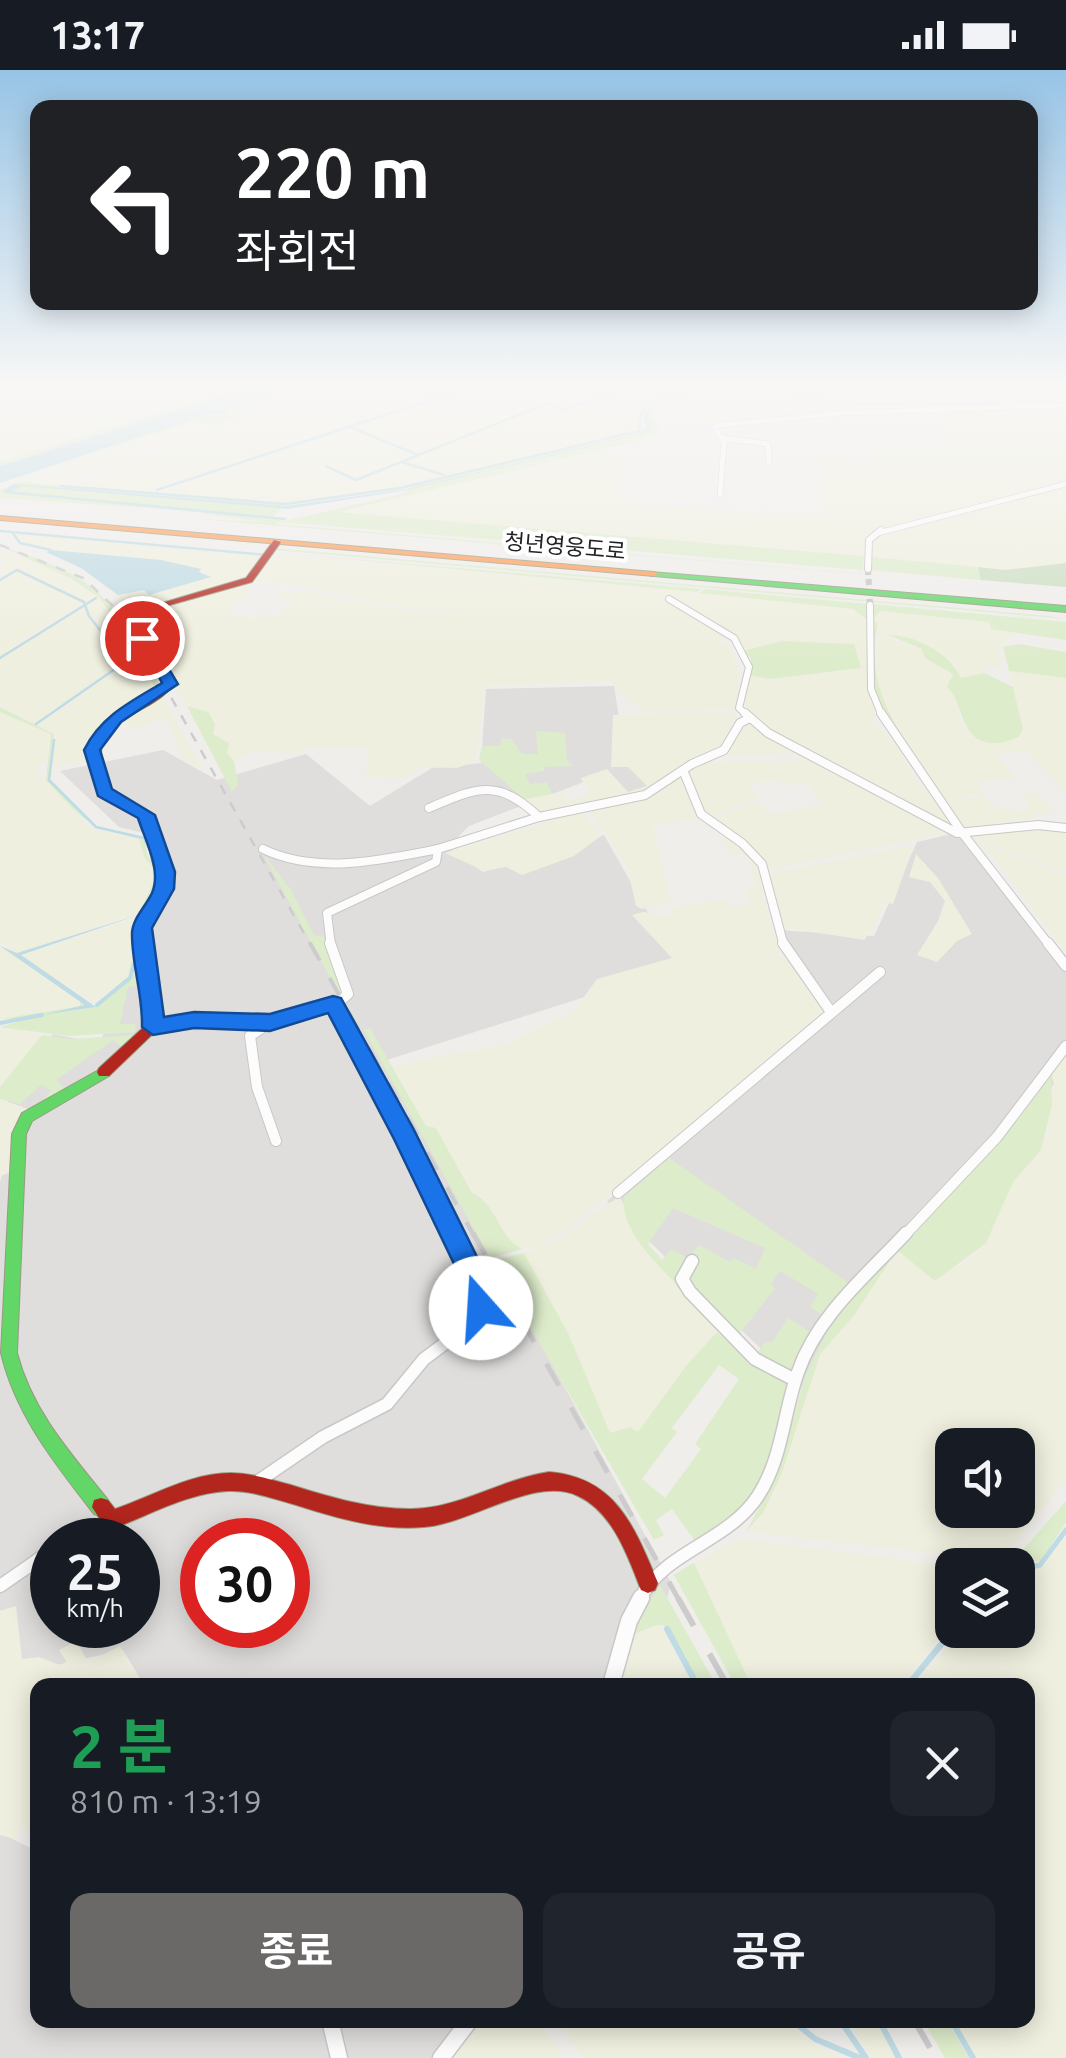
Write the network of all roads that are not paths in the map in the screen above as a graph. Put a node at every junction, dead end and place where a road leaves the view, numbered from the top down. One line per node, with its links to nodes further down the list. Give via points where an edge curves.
1 (720, 479): 3 (street)
2 (1066, 484): 7 (street, via 882,529 869,540)
3 (720, 495)
4 (0, 507): 8 (main road, 청년영웅도로)
5 (0, 518): 6 (main road, 청년영웅도로)
6 (277, 542): 11 (main road, 청년영웅도로); 25 (main road, via 248,580 130,612 170,684 115,718 92,750 104,792 146,815 165,872 164,889 142,928)
7 (868, 570)
8 (1066, 597)
9 (669, 599): 12 (street, via 734,638 749,667 739,708)
10 (870, 605): 17 (street, via 875,703)
11 (1066, 610)
12 (748, 719): 13 (street, via 724,750); 17 (street)
13 (683, 770): 15 (street, via 646,795); 23 (street, via 701,814 762,864 776,928)
14 (429, 808): 15 (street, via 499,786)
15 (538, 818): 18 (street)
16 (1066, 828): 17 (street, via 1038,822)
17 (963, 834): 20 (street)
18 (438, 848): 19 (street, via 315,862); 22 (street, via 436,862 327,913 348,994)
19 (263, 849)
20 (1066, 966)
21 (880, 972): 23 (street)
22 (333, 1004): 24 (street); 32 (street, via 406,1137 481,1293 481,1308 424,1359 387,1404)
23 (831, 1012): 29 (street)
24 (270, 1022): 25 (street, via 194,1020); 27 (street, via 250,1036 257,1087)
25 (153, 1027): 28 (main road, via 98,1078 27,1117)
26 (1066, 1046): 31 (street, via 997,1137 828,1316)
27 (276, 1141)
28 (7, 1177): 33 (main road, via 17,1250 12,1372 39,1428)
29 (618, 1193)
30 (692, 1262): 31 (street, via 682,1279 690,1292 755,1359)
31 (795, 1380): 36 (street, via 775,1464 757,1497 732,1527)
32 (257, 1482): 34 (main road, via 198,1486); 36 (main road, via 336,1506 430,1518 538,1482 564,1484 584,1490 608,1511)
33 (110, 1518)
34 (117, 1518)
35 (30, 1565): 37 (street)
36 (648, 1583): 38 (street)
37 (0, 1586)
38 (613, 1678)
39 (332, 2028): 41 (street)
40 (464, 2028): 42 (street)
41 (338, 2058)
42 (441, 2058)

